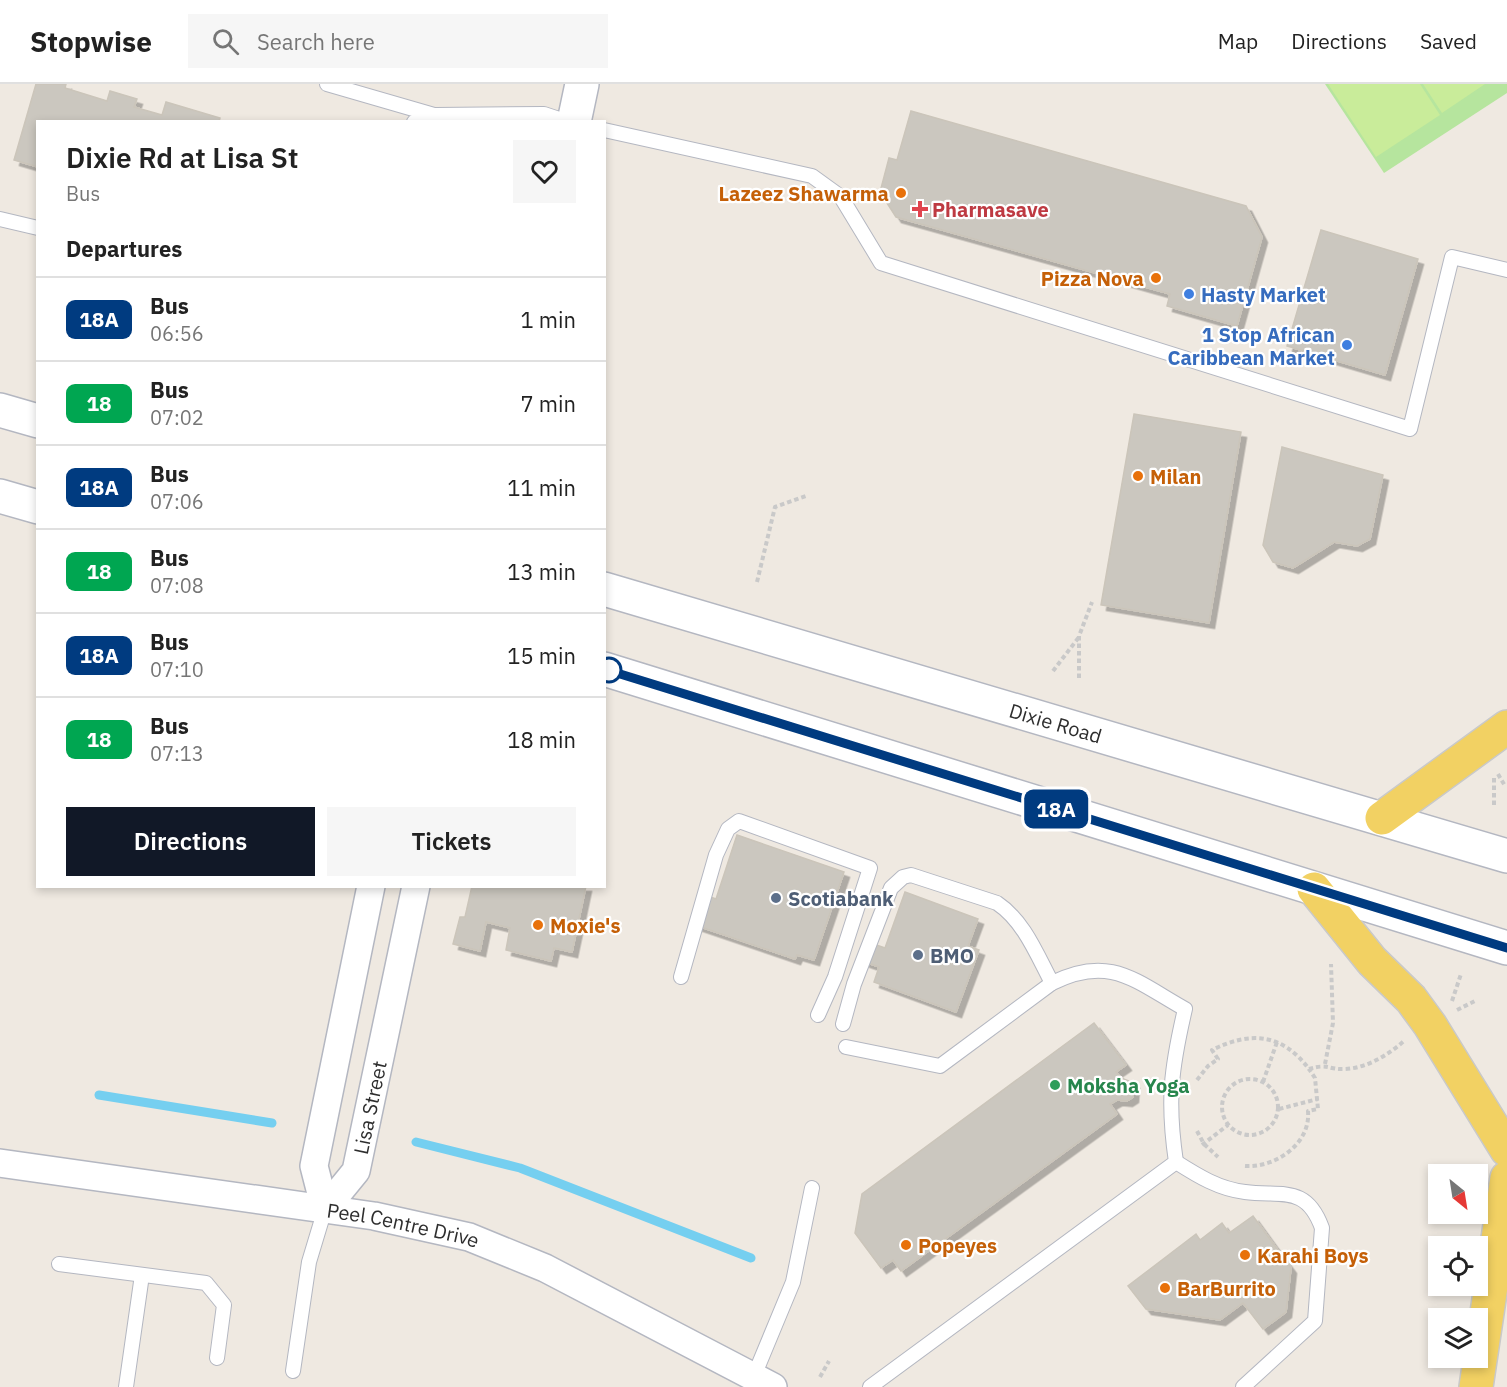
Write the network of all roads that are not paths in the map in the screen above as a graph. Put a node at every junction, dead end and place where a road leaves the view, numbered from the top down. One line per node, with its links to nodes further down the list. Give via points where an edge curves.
1 (327, 84): 3 (lane)
2 (582, 84): 7 (main road)
3 (436, 115): 4 (lane); 5 (lane)
4 (460, 118): 6 (lane, via 543,114)
5 (420, 120)
6 (562, 120)
7 (574, 120)
8 (606, 130): 11 (lane, via 812,176 841,197 881,263 1410,429 1452,256)
9 (0, 219): 10 (lane)
10 (36, 228)
11 (1507, 270)
12 (0, 411): 13 (main road)
13 (36, 420)
14 (0, 495): 15 (main road)
15 (36, 506)
16 (606, 591): 19 (main road, Dixie Road)
17 (606, 670): 23 (main road)
18 (1507, 727): 19 (main road)
19 (1382, 818): 20 (main road, Dixie Road)
20 (1507, 856)
21 (370, 888): 35 (street, via 314,1166)
22 (416, 888): 35 (street, Lisa Street, via 356,1171)
23 (1314, 889): 24 (main road); 30 (main road, via 1372,961 1411,999)
24 (1507, 948)
25 (681, 977): 27 (lane, via 716,855 728,829 739,821 870,868 835,977)
26 (1052, 983): 28 (lane, via 1006,909 911,875 891,888); 29 (lane, via 940,1066); 31 (lane, via 1072,973 1095,969 1117,972 1185,1010 1169,1097)
27 (818, 1015)
28 (843, 1024)
29 (846, 1047)
30 (1507, 1150)
31 (1176, 1162): 42 (lane); 43 (lane, via 1217,1185 1244,1192 1296,1196 1317,1214 1322,1228 1315,1321)
32 (0, 1163): 35 (street, Peel Centre Drive)
33 (1507, 1178): 44 (main road)
34 (813, 1188): 40 (lane, via 793,1282)
35 (325, 1209): 39 (lane, via 309,1262); 40 (street, Peel Centre Drive, via 409,1222 469,1237 545,1268)
36 (59, 1264): 37 (lane)
37 (142, 1275): 38 (lane, via 206,1282 224,1305); 41 (lane)
38 (217, 1358)
39 (293, 1371)
40 (764, 1381)
41 (126, 1387)
42 (870, 1387)
43 (1243, 1387)
44 (1476, 1387)

